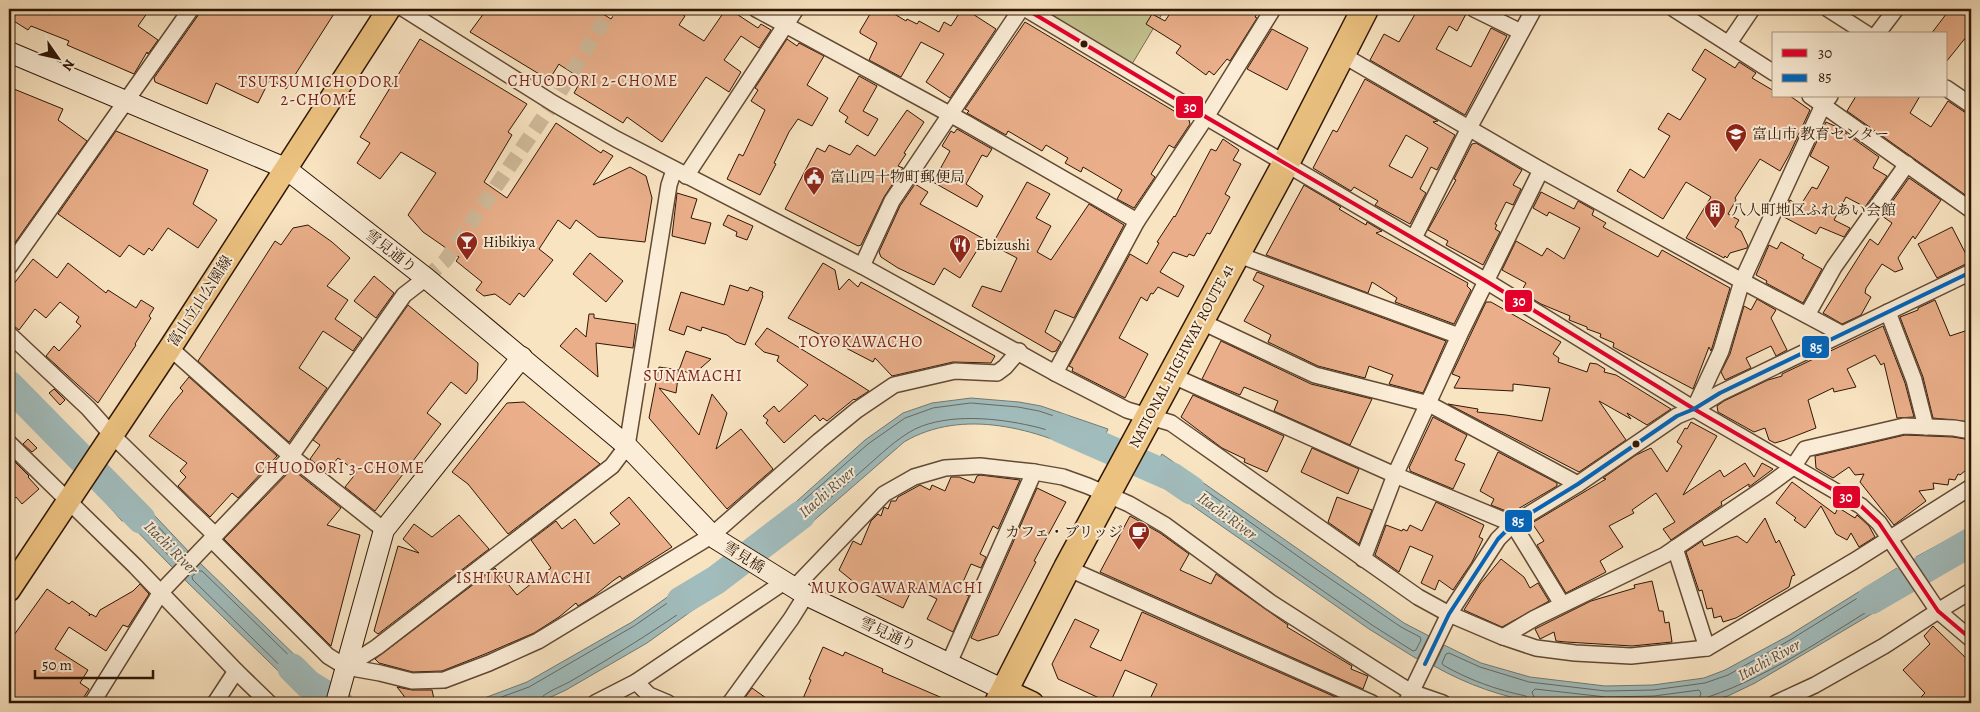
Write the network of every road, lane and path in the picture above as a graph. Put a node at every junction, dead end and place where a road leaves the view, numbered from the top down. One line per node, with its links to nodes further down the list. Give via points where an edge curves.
1 (191, 9): 26 (street)
2 (389, 9): 33 (main road, 富山立山公園線)
3 (404, 9): 35 (street, via 553,102)
4 (756, 9): 16 (street)
5 (796, 9): 16 (street)
6 (1021, 9): 28 (street)
7 (1026, 9): 29 (street)
8 (1273, 9): 29 (street)
9 (1365, 9): 22 (highway, NATIONAL HIGHWAY ROUTE 41)
10 (1474, 9): 17 (street)
11 (1534, 9): 17 (street)
12 (1674, 9): 20 (street)
13 (1752, 9): 20 (street)
14 (1828, 9): 18 (street)
15 (1896, 9): 19 (street)
16 (785, 26): 28 (street); 35 (street)
17 (1521, 32): 30 (street)
18 (1864, 32)
19 (1879, 32)
20 (1729, 43): 23 (street)
21 (9, 52): 26 (street, 雪見通り)
22 (1341, 54): 30 (street); 31 (highway, NATIONAL HIGHWAY ROUTE 41)
23 (1772, 72)
24 (1948, 89): 27 (street)
25 (1827, 101): 32 (street); 45 (street)
26 (124, 102): 33 (street, 雪見通り); 41 (street)
27 (1971, 105)
28 (950, 115): 37 (street); 40 (street, via 892,202)
29 (1206, 118): 31 (street); 37 (street)
30 (1469, 128): 34 (street); 38 (street)
31 (1286, 163): 38 (street); 39 (highway, NATIONAL HIGHWAY ROUTE 41)
32 (1907, 164): 36 (street); 47 (street, via 1834,267)
33 (285, 168): 43 (street, 雪見通り); 52 (main road, 富山立山公園線)
34 (1541, 170): 44 (street); 45 (street)
35 (680, 173): 40 (street); 64 (street, via 668,185)
36 (1971, 210)
37 (1137, 221): 55 (street)
38 (1414, 238): 44 (street)
39 (1236, 254): 48 (highway, NATIONAL HIGHWAY ROUTE 41); 51 (street)
40 (862, 266): 53 (street)
41 (9, 267)
42 (1971, 275): 46 (street)
43 (426, 278): 54 (street, 雪見通り); 65 (street, via 404,295)
44 (1486, 280): 51 (street); 58 (street)
45 (1742, 281): 47 (street); 58 (street, via 1720,351)
46 (1888, 312): 50 (street); 60 (street, via 1914,380)
47 (1807, 315): 50 (street)
48 (1200, 321): 56 (highway, NATIONAL HIGHWAY ROUTE 41); 57 (street, via 1315,374)
49 (9, 334): 62 (street, via 88,408)
50 (1842, 334): 58 (street, via 1720,393)
51 (1459, 336): 57 (street)
52 (170, 348): 62 (main road, 富山立山公園線); 65 (street)
53 (1019, 351): 55 (street); 76 (street, via 997,373 955,371 894,385 819,441)
54 (522, 357): 64 (street, 雪見通り); 74 (street)
55 (1055, 373): 59 (street, via 1127,410)
56 (1171, 375): 59 (highway, NATIONAL HIGHWAY ROUTE 41); 68 (street)
57 (1429, 404): 68 (street); 69 (street)
58 (1694, 409): 66 (street); 69 (street, via 1677,416)
59 (1150, 415): 71 (highway, NATIONAL HIGHWAY ROUTE 41); 79 (street, via 1171,423)
60 (1926, 427): 61 (street); 66 (street, via 1904,426 1805,449)
61 (1971, 430)
62 (109, 440): 72 (main road, 富山立山公園線); 75 (street)
63 (9, 443): 72 (street)
64 (627, 446): 76 (street, 雪見通り); 92 (street, via 612,466)
65 (291, 456): 74 (street); 75 (street)
66 (1792, 467): 77 (street, via 1861,506 1879,523); 78 (street)
67 (1034, 472): 71 (street); 81 (street, via 980,466 946,468 914,477 884,494); 91 (street)
68 (1395, 475): 73 (street); 79 (street)
69 (1578, 484): 73 (street)
70 (1971, 487): 77 (street)
71 (1110, 490): 80 (highway, NATIONAL HIGHWAY ROUTE 41); 96 (street, via 1165,525)
72 (71, 497): 82 (street); 83 (main road, 富山立山公園線)
73 (1513, 524): 85 (street); 87 (street, via 1498,539)
74 (384, 530): 92 (street)
75 (214, 534): 82 (street, via 203,550); 92 (street, via 214,542)
76 (714, 537): 81 (street, 雪見橋); 92 (street, via 538,641 444,680 412,681)
77 (1891, 542): 86 (street); 90 (street)
78 (1676, 548): 85 (street); 90 (street)
79 (1363, 559): 87 (street)
80 (1067, 568): 95 (highway, NATIONAL HIGHWAY ROUTE 41); 106 (street)
81 (789, 585): 91 (street, 雪見通り); 94 (street); 104 (street, via 791,620)
82 (163, 589): 93 (street); 98 (street)
83 (9, 590)
84 (1971, 591): 86 (street)
85 (1562, 604): 88 (street)
86 (1938, 610): 89 (street); 108 (street, via 1884,646)
87 (1449, 614): 88 (street); 96 (street)
88 (1503, 637): 90 (street, via 1536,648 1574,653 1631,656)
89 (1971, 639)
90 (1707, 648)
91 (949, 663): 95 (street, 雪見通り)
92 (345, 669): 101 (street)
93 (236, 671): 99 (street); 100 (street)
94 (636, 682): 97 (street); 102 (street)
95 (1001, 697): 105 (main road)
96 (1409, 698): 107 (street)
97 (647, 699): 103 (street)
98 (92, 703)
99 (215, 703)
100 (269, 703)
101 (336, 703)
102 (595, 703)
103 (668, 703)
104 (730, 703)
105 (1032, 703)
106 (1372, 703)
107 (1443, 703)
108 (1776, 703)

